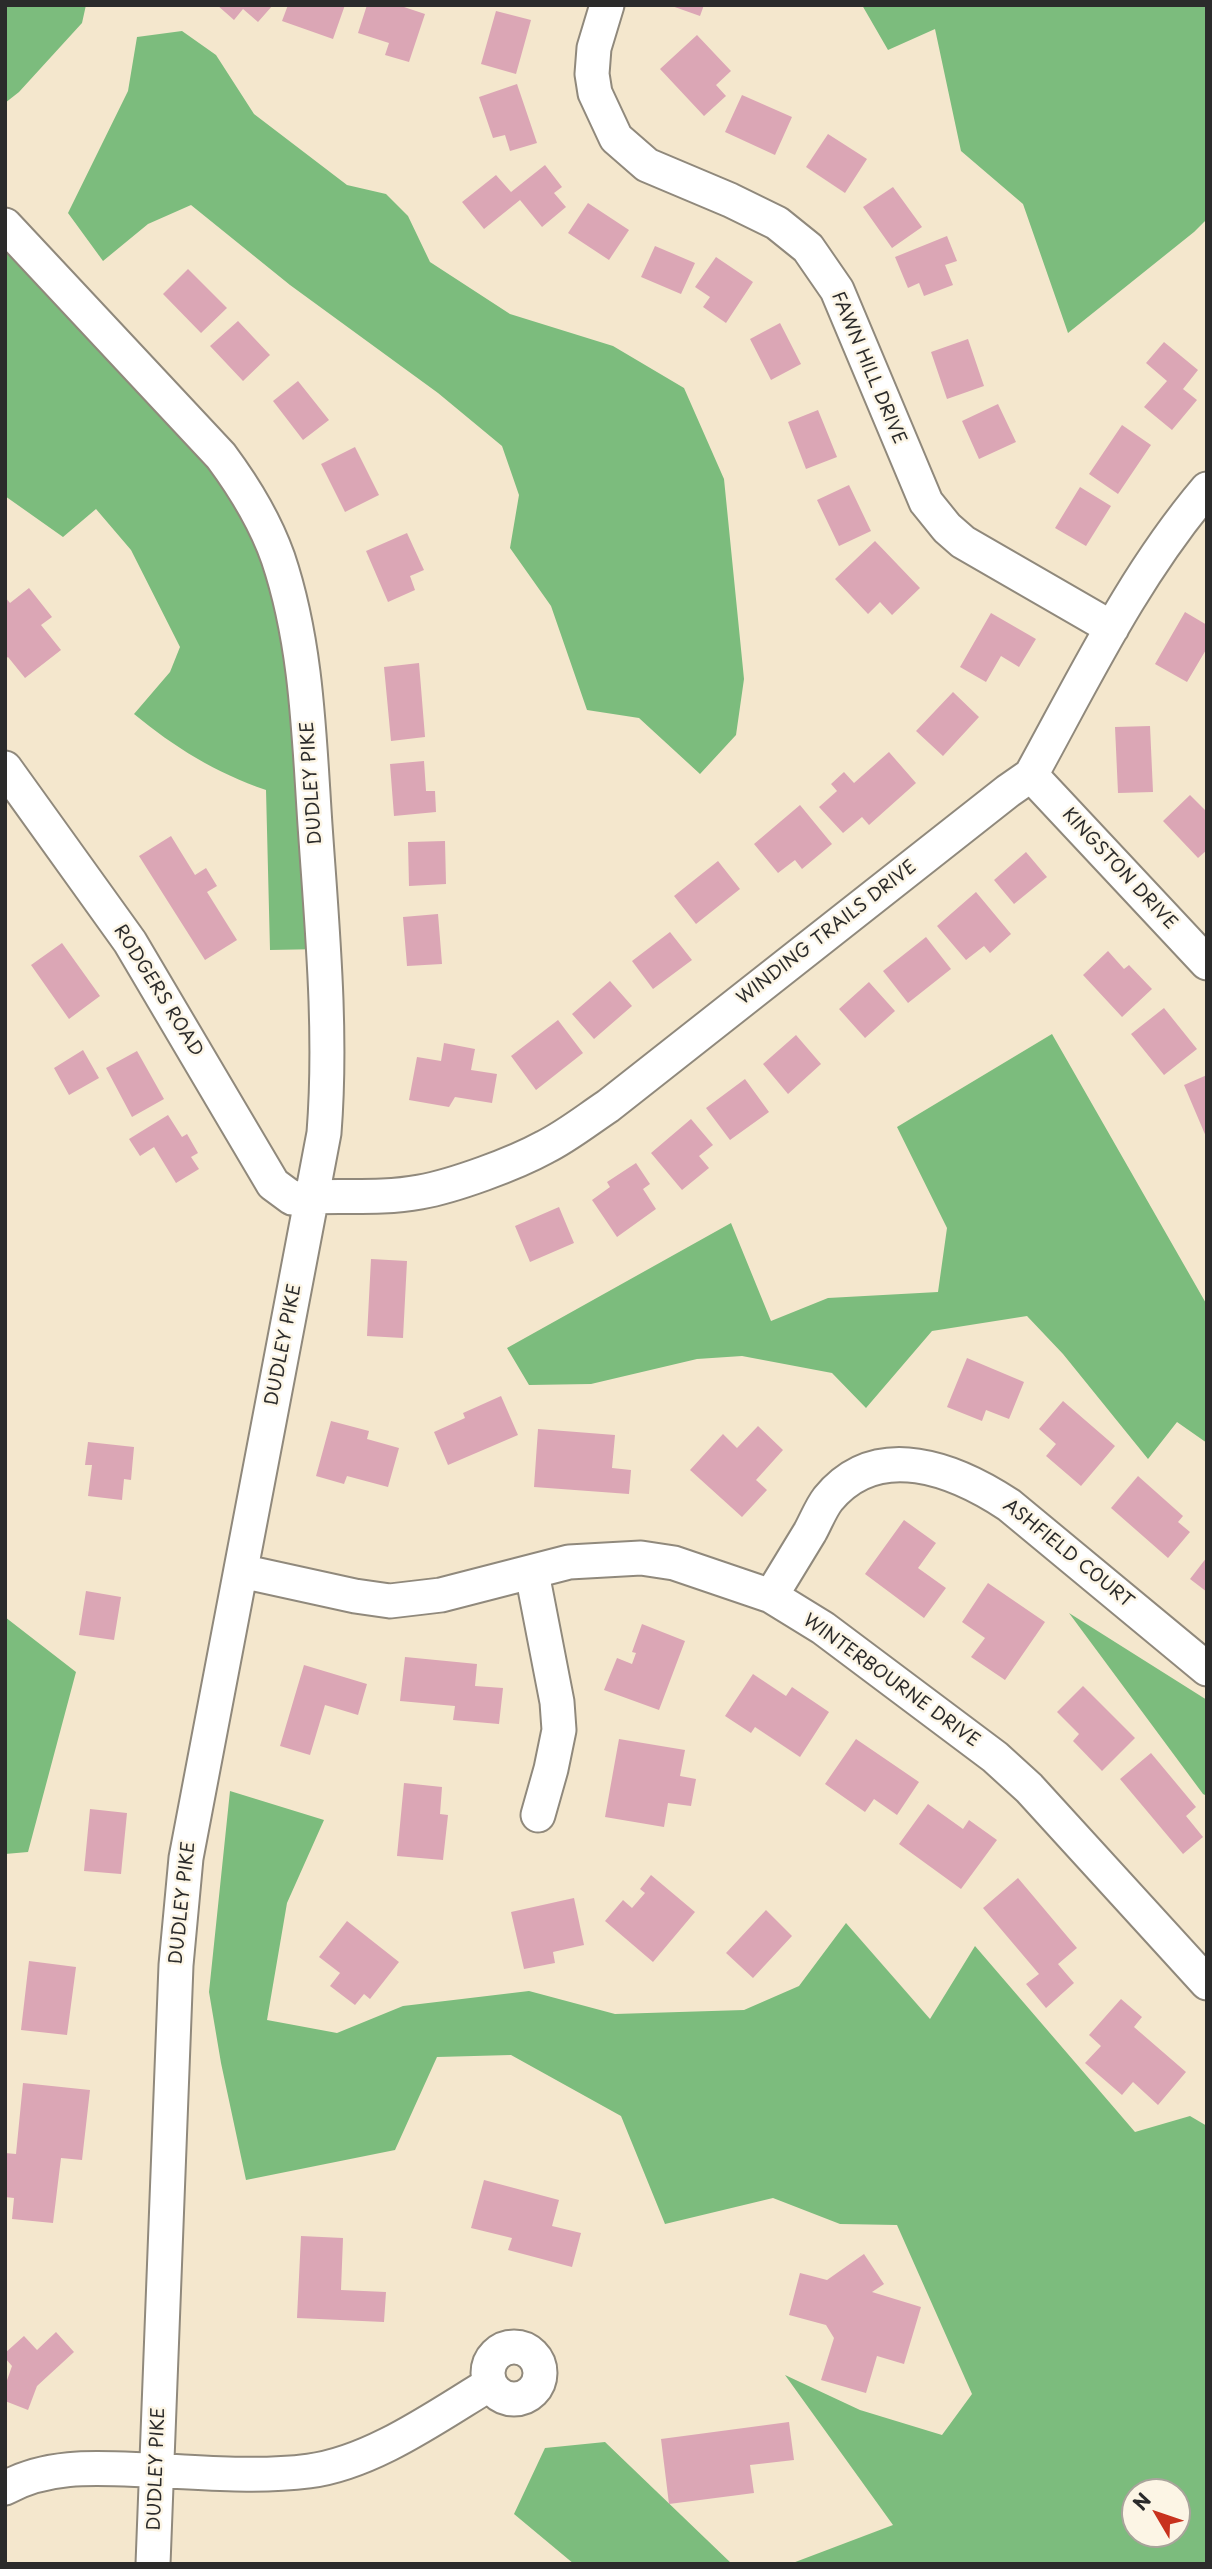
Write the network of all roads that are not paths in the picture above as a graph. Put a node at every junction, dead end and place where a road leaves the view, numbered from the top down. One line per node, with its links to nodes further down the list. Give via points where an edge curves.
1 (603, 6): 4 (street, FAWN HILL DRIVE, via 592,74 595,93 616,138 647,165 777,223 808,248 837,290 926,502 964,542)
2 (5, 225): 8 (street, DUDLEY PIKE, via 221,456 240,482 278,557 305,684 319,879 328,1076)
3 (1207, 489): 4 (street, WINDING TRAILS DRIVE, via 1142,575)
4 (1112, 628): 6 (street, WINDING TRAILS DRIVE)
5 (5, 768): 8 (street, RODGERS ROAD, via 130,942 273,1184 292,1198)
6 (1031, 775): 7 (street, KINGSTON DRIVE); 8 (street, WINDING TRAILS DRIVE, via 608,1106 546,1147 421,1192 360,1198)
7 (1207, 963)
8 (314, 1196): 9 (street, DUDLEY PIKE)
9 (241, 1571): 10 (street, WINTERBOURNE DRIVE, via 390,1601 441,1595); 16 (street, DUDLEY PIKE, via 186,1858 176,1965)
10 (532, 1573): 11 (street, WINTERBOURNE DRIVE, via 569,1562 641,1558 684,1566); 13 (street, via 559,1730)
11 (771, 1596): 12 (street, ASHFIELD COURT, via 827,1500 842,1485 883,1466 924,1466 987,1490 1009,1505); 14 (street, WINTERBOURNE DRIVE, via 823,1628 1029,1787)
12 (1207, 1669)
13 (538, 1815)
14 (1207, 1983)
15 (491, 2384): 16 (street, via 381,2447 313,2470 272,2474)
16 (157, 2470): 17 (street, via 49,2471); 18 (street, DUDLEY PIKE)
17 (5, 2488)
18 (153, 2564)

